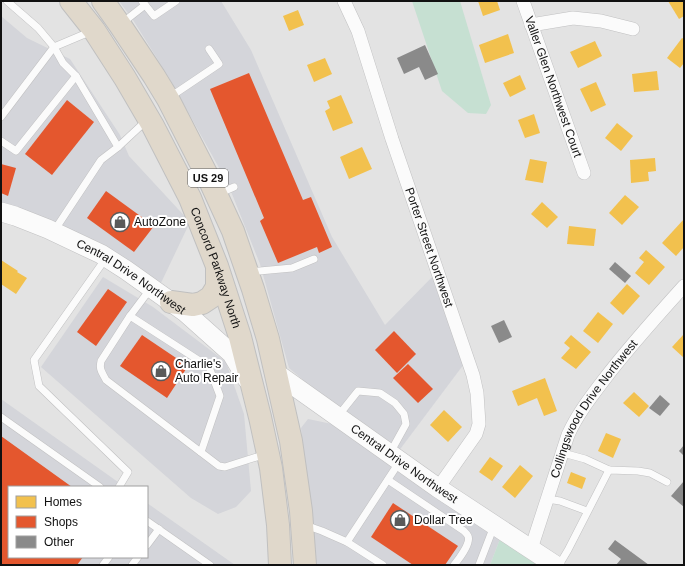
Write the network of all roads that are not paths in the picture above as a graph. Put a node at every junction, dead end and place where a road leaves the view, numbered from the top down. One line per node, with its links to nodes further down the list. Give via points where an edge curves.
1 (7, 1): 12 (lane, via 38,28)
2 (71, 1): 11 (highway, Concord Parkway North / US 29)
3 (103, 1): 8 (highway, Concord Parkway North / US 29)
4 (176, 1): 7 (lane, via 154,16)
5 (344, 1): 45 (street, Porter Street Northwest, via 358,31 478,393 479,424 476,434)
6 (523, 1): 9 (street, Valler Glen Northwest Court)
7 (143, 3): 8 (lane)
8 (120, 25): 15 (highway, Concord Parkway North / US 29)
9 (531, 25): 10 (street, via 573,18 601,21); 20 (street, Valler Glen Northwest Court)
10 (633, 29)
11 (94, 30): 12 (lane); 17 (highway, Concord Parkway North / US 29)
12 (54, 47): 14 (lane, via 63,63); 16 (lane)
13 (209, 49): 15 (lane, via 219,64)
14 (76, 76): 18 (lane, via 16,151); 19 (lane)
15 (168, 99): 27 (highway, Concord Parkway North / US 29, via 225,191 232,231)
16 (1, 117)
17 (148, 118): 19 (lane); 21 (highway, Concord Parkway North / US 29)
18 (1, 141)
19 (118, 147): 23 (lane, via 100,160)
20 (584, 173)
21 (190, 198): 26 (highway, Concord Parkway North / US 29); 32 (highway, via 222,250 262,363)
22 (1, 212): 23 (street, Central Drive Northwest)
23 (54, 231): 24 (street, Central Drive Northwest)
24 (106, 257): 29 (street, Central Drive Northwest); 44 (lane, via 34,360 39,386 128,472)
25 (314, 259): 27 (lane, via 292,268)
26 (217, 266): 30 (highway, via 217,287 211,297 193,305); 33 (highway, Concord Parkway North / US 29)
27 (247, 272): 32 (highway, Concord Parkway North / US 29)
28 (684, 286): 38 (street, Collingswood Drive Northwest, via 619,360 586,403 573,424)
29 (151, 288): 30 (street, Central Drive Northwest); 31 (lane)
30 (171, 302): 33 (street, Central Drive Northwest, via 232,354)
31 (130, 316): 36 (lane, via 209,367 220,396); 36 (lane, via 101,361 101,372 106,380)
32 (276, 373): 34 (street, Central Drive Northwest); 49 (highway, Concord Parkway North / US 29, via 291,441)
33 (254, 391): 37 (highway, Concord Parkway North / US 29)
34 (337, 416): 39 (street, Central Drive Northwest); 39 (lane, via 358,391 380,394 395,403 404,414 406,424)
35 (1, 417): 43 (lane)
36 (201, 452): 37 (lane, via 219,466 225,467)
37 (267, 453): 56 (highway, Concord Parkway North / US 29, via 278,525)
38 (562, 453): 40 (lane, via 585,459); 46 (street, Collingswood Drive Northwest)
39 (395, 457): 41 (lane); 45 (street, Central Drive Northwest)
40 (609, 470): 42 (lane, via 650,473); 47 (lane)
41 (388, 480): 52 (lane); 59 (lane, via 468,535 468,544)
42 (667, 482)
43 (99, 486)
44 (120, 486)
45 (438, 488): 50 (street, Central Drive Northwest)
46 (547, 499): 47 (lane); 54 (street, Collingswood Drive Northwest)
47 (588, 511): 62 (lane)
48 (148, 521): 51 (lane)
49 (302, 524): 52 (lane); 57 (highway, Concord Parkway North / US 29)
50 (494, 525): 54 (street, Central Drive Northwest); 60 (lane)
51 (159, 528): 53 (lane); 55 (lane)
52 (347, 542): 58 (lane)
53 (148, 543)
54 (531, 549): 61 (street, Central Drive Northwest)
55 (210, 565)
56 (280, 565)
57 (305, 565)
58 (383, 565)
59 (454, 565)
60 (479, 565)
61 (555, 565)
62 (559, 565)

